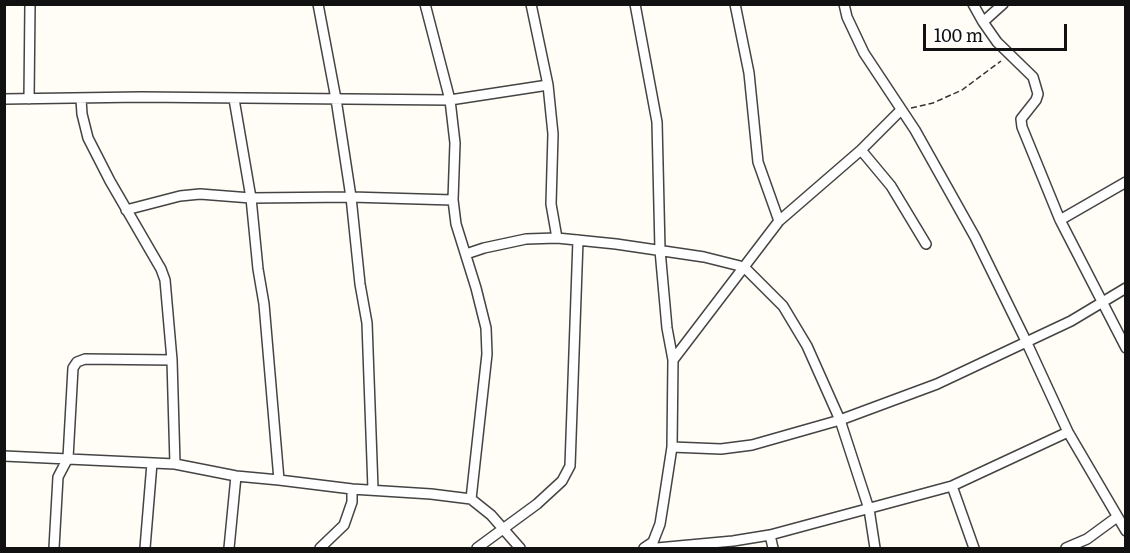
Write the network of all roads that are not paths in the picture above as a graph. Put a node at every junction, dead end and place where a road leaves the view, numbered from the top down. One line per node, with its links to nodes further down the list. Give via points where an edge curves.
1 (30, 4): 13 (street)
2 (318, 4): 16 (street)
3 (425, 4): 17 (street)
4 (531, 4): 11 (street)
5 (635, 4): 30 (street, via 657,122)
6 (735, 4): 26 (street, via 749,73 758,162)
7 (844, 4): 18 (street, via 864,52)
8 (973, 4): 10 (street)
9 (1002, 4): 10 (street)
10 (982, 22): 25 (street, via 1027,69 1036,85 1036,100 1021,123)
11 (548, 85): 17 (street); 27 (street, via 553,134 551,204)
12 (4, 99): 13 (street)
13 (29, 99): 14 (street)
14 (81, 99): 15 (street); 24 (street, via 88,138)
15 (234, 99): 16 (street); 22 (street)
16 (336, 99): 17 (street); 21 (street)
17 (450, 100): 23 (street)
18 (901, 110): 19 (street); 35 (street, via 975,237)
19 (861, 150): 26 (street); 29 (street, via 891,186)
20 (1125, 182): 25 (street)
21 (351, 197): 22 (street); 23 (street); 50 (street, via 367,323)
22 (251, 198): 24 (street, via 200,194); 47 (street)
23 (453, 200): 31 (street)
24 (126, 210): 37 (street, via 165,280)
25 (1060, 220): 34 (street)
26 (779, 221): 32 (street)
27 (557, 238): 28 (street); 31 (street, via 526,239)
28 (578, 240): 30 (street); 54 (street, via 570,466 562,481)
29 (926, 244)
30 (660, 250): 32 (street); 38 (street, via 666,328)
31 (466, 254): 51 (street, via 486,328 487,354)
32 (744, 267): 38 (street); 39 (street, via 783,306 807,346)
33 (1125, 288): 34 (street)
34 (1104, 303): 35 (street); 36 (street)
35 (1026, 341): 39 (street, via 937,384); 40 (street)
36 (1125, 348)
37 (172, 360): 43 (street, via 77,362 72,376); 45 (street)
38 (673, 360): 41 (street)
39 (840, 420): 41 (street, via 752,445 721,449); 52 (street)
40 (1068, 432): 48 (street); 53 (street)
41 (672, 447): 57 (street)
42 (4, 456): 43 (street)
43 (68, 458): 44 (street); 58 (street, via 58,477)
44 (152, 463): 45 (street); 59 (street)
45 (175, 464): 46 (street)
46 (236, 476): 47 (street); 60 (street)
47 (279, 480): 49 (street)
48 (952, 486): 52 (street); 67 (street)
49 (352, 489): 50 (street); 61 (street, via 344,525)
50 (373, 489): 51 (street)
51 (471, 499): 54 (street)
52 (869, 509): 56 (street); 66 (street)
53 (1117, 517): 55 (street); 68 (street)
54 (504, 529): 62 (street); 63 (street)
55 (1125, 531)
56 (770, 535): 57 (street); 65 (street)
57 (656, 546): 64 (street)
58 (54, 549)
59 (145, 549)
60 (229, 549)
61 (320, 549)
62 (477, 549)
63 (520, 549)
64 (644, 549)
65 (773, 549)
66 (876, 549)
67 (974, 549)
68 (1066, 549)

